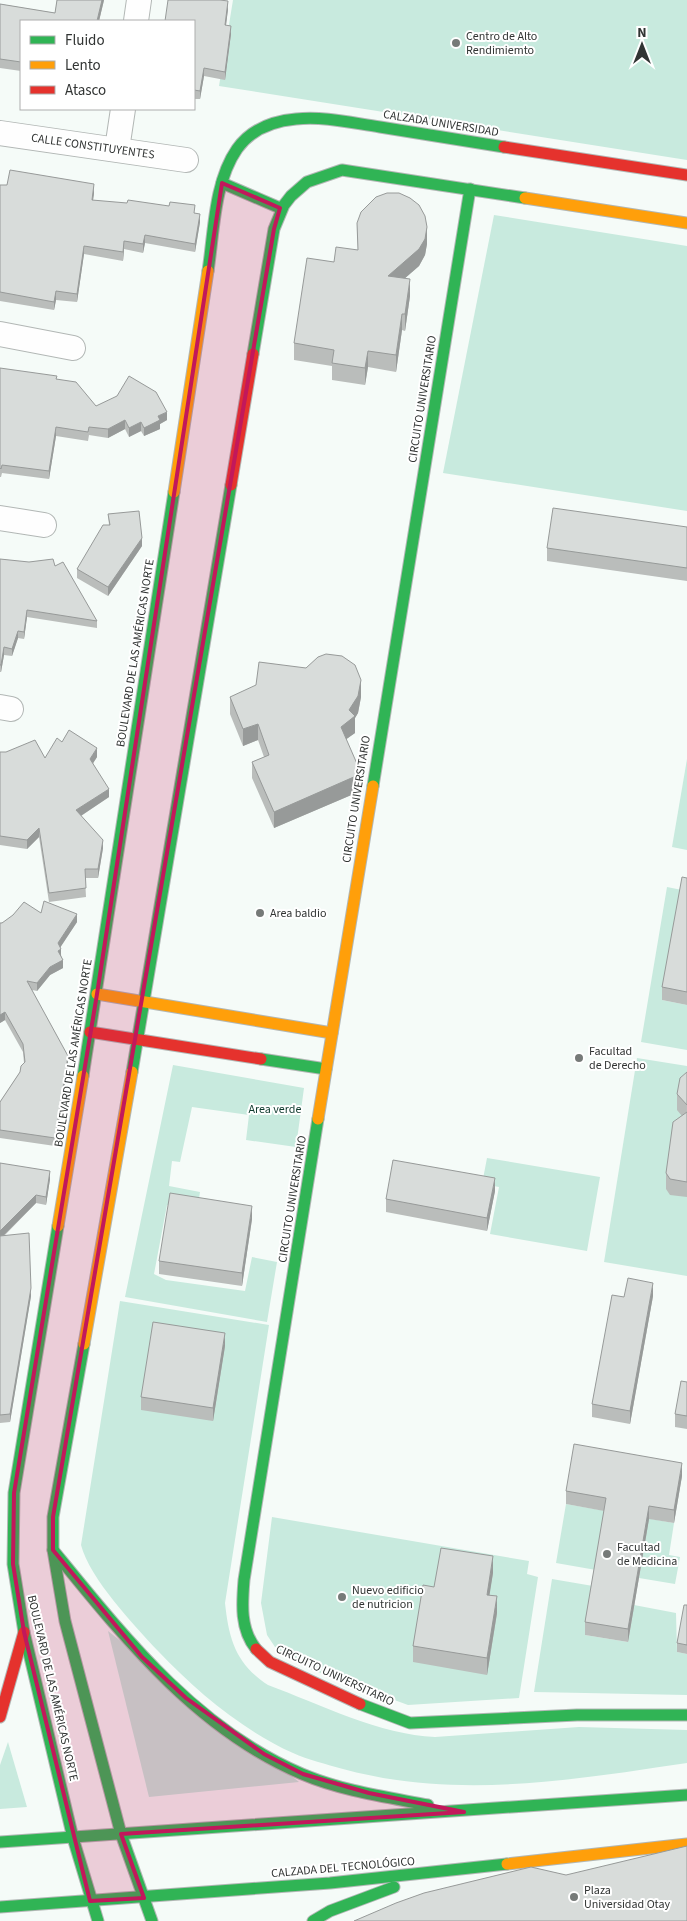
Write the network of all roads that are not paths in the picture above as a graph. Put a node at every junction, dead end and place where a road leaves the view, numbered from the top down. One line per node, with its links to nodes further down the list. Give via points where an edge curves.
1 (140, 0): 2 (street)
2 (136, 20)
3 (123, 110): 5 (street)
4 (0, 133): 5 (street, CALLE CONSTITUYENTES)
5 (117, 149): 6 (street, CALLE CONSTITUYENTES)
6 (186, 160)
7 (687, 176): 8 (main road, CALZADA UNIVERSIDAD, via 299,117 260,127 244,140 230,159)
8 (222, 183): 10 (main road); 16 (main road, BOULEVARD DE LAS AMÉRICAS NORTE)
9 (470, 189): 10 (main road, via 342,170 313,178); 11 (main road); 19 (main road, CIRCUITO UNIVERSITARIO)
10 (280, 208): 17 (main road, via 270,248)
11 (687, 223)
12 (0, 334): 13 (street)
13 (73, 348)
14 (0, 518): 15 (street)
15 (44, 525)
16 (97, 994): 17 (main road); 18 (main road, BOULEVARD DE LAS AMÉRICAS NORTE)
17 (144, 1002): 19 (main road); 20 (main road)
18 (90, 1032): 20 (main road); 23 (main road, BOULEVARD DE LAS AMÉRICAS NORTE, via 14,1493 13,1564)
19 (332, 1033): 21 (main road, CIRCUITO UNIVERSITARIO)
20 (138, 1039): 21 (main road); 22 (main road, via 53,1517)
21 (326, 1069): 24 (main road, CIRCUITO UNIVERSITARIO, via 260,1475 245,1582 246,1633 270,1662 380,1714 410,1723 578,1715)
22 (53, 1550): 27 (main road, via 142,1657 186,1698 264,1754 321,1780); 28 (main road, via 64,1621)
23 (24, 1632): 25 (main road); 29 (main road, BOULEVARD DE LAS AMÉRICAS NORTE)
24 (687, 1715)
25 (0, 1717)
26 (687, 1795): 27 (main road)
27 (464, 1812): 28 (main road)
28 (121, 1834): 29 (main road); 33 (main road)
29 (73, 1838): 30 (main road); 34 (main road, BOULEVARD DE LAS AMÉRICAS NORTE)
30 (0, 1842)
31 (687, 1844): 32 (main road, CALZADA DEL TECNOLÓGICO)
32 (441, 1872): 33 (main road, CALZADA DEL TECNOLÓGICO); 38 (main road, via 376,1892)
33 (144, 1898): 34 (main road, CALZADA DEL TECNOLÓGICO); 37 (main road)
34 (90, 1901): 35 (main road, CALZADA DEL TECNOLÓGICO); 36 (main road, BOULEVARD DE LAS AMÉRICAS NORTE)
35 (0, 1907)
36 (98, 1921)
37 (152, 1921)
38 (313, 1921)

